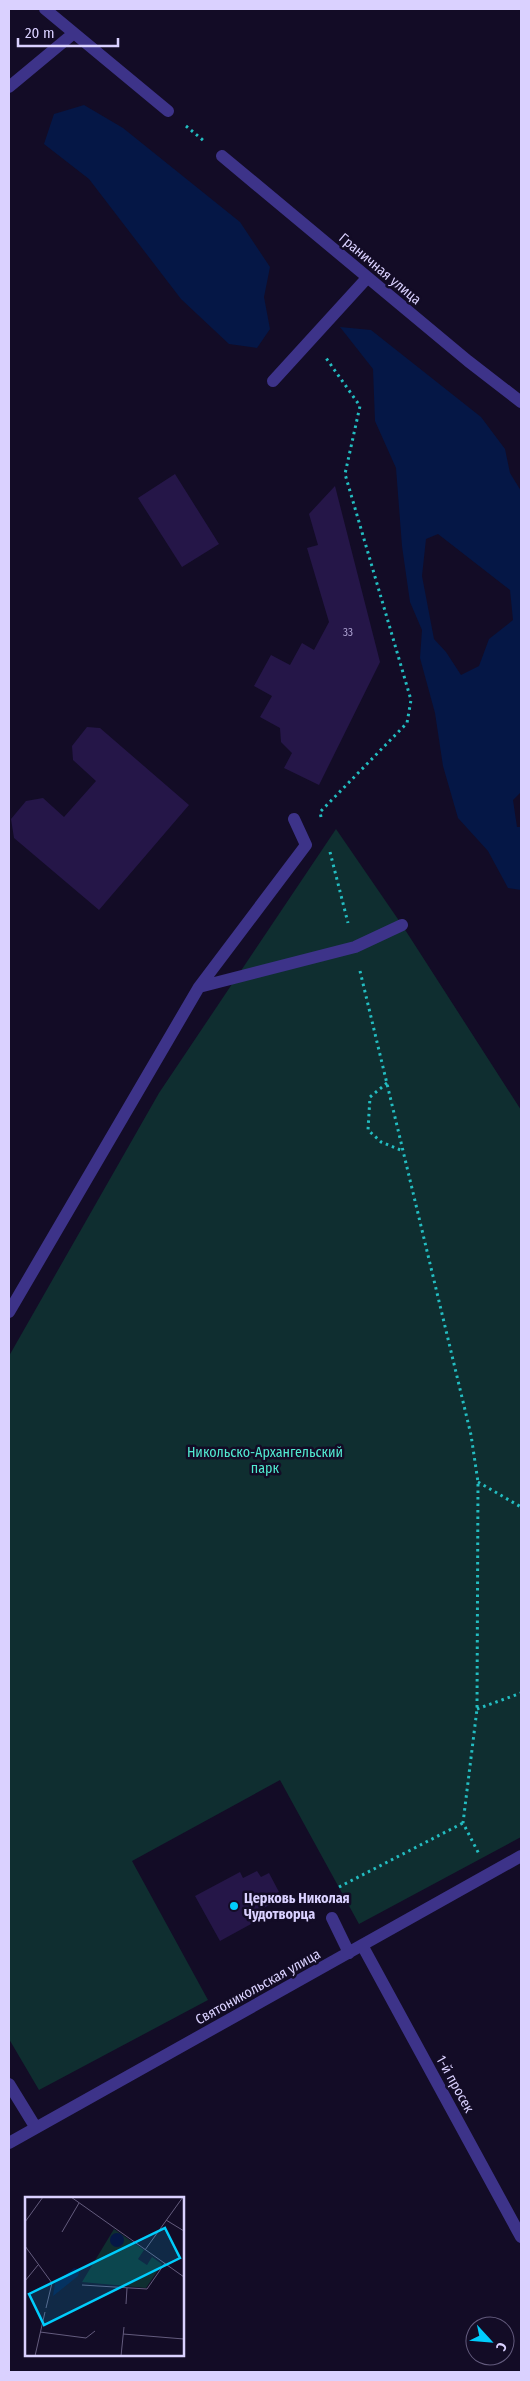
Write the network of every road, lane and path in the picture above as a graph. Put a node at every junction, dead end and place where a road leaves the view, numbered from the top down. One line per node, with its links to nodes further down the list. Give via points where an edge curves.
1 (44, 9): 2 (street)
2 (74, 33): 3 (street); 4 (street)
3 (9, 87)
4 (168, 111): 5 (path)
5 (222, 156): 6 (street, Граничная улица)
6 (367, 278): 7 (street); 9 (street, Граничная улица)
7 (312, 338): 8 (street); 11 (path, via 360,406 345,474 411,700 407,723 320,812)
8 (273, 381)
9 (521, 402)
10 (294, 819): 15 (street, via 306,845)
11 (322, 821)
12 (329, 847): 14 (path)
13 (402, 925): 14 (street)
14 (355, 947): 15 (street); 16 (path)
15 (199, 986): 18 (street)
16 (387, 1083): 17 (path); 17 (path, via 370,1098 368,1130 381,1142)
17 (404, 1152): 19 (path, via 471,1435)
18 (9, 1312)
19 (478, 1482): 20 (path); 22 (path)
20 (521, 1507)
21 (521, 1693): 22 (path)
22 (477, 1709): 23 (path)
23 (464, 1823): 25 (path); 26 (path)
24 (521, 1856): 25 (street, Святоникольская улица)
25 (489, 1873): 28 (street, Святоникольская улица)
26 (339, 1887)
27 (332, 1918): 29 (street)
28 (362, 1945): 29 (street, Святоникольская улица); 33 (street, 1-й просек)
29 (350, 1953): 31 (street, Святоникольская улица)
30 (9, 2084): 31 (street)
31 (36, 2128): 32 (street, Святоникольская улица)
32 (9, 2142)
33 (521, 2237)

